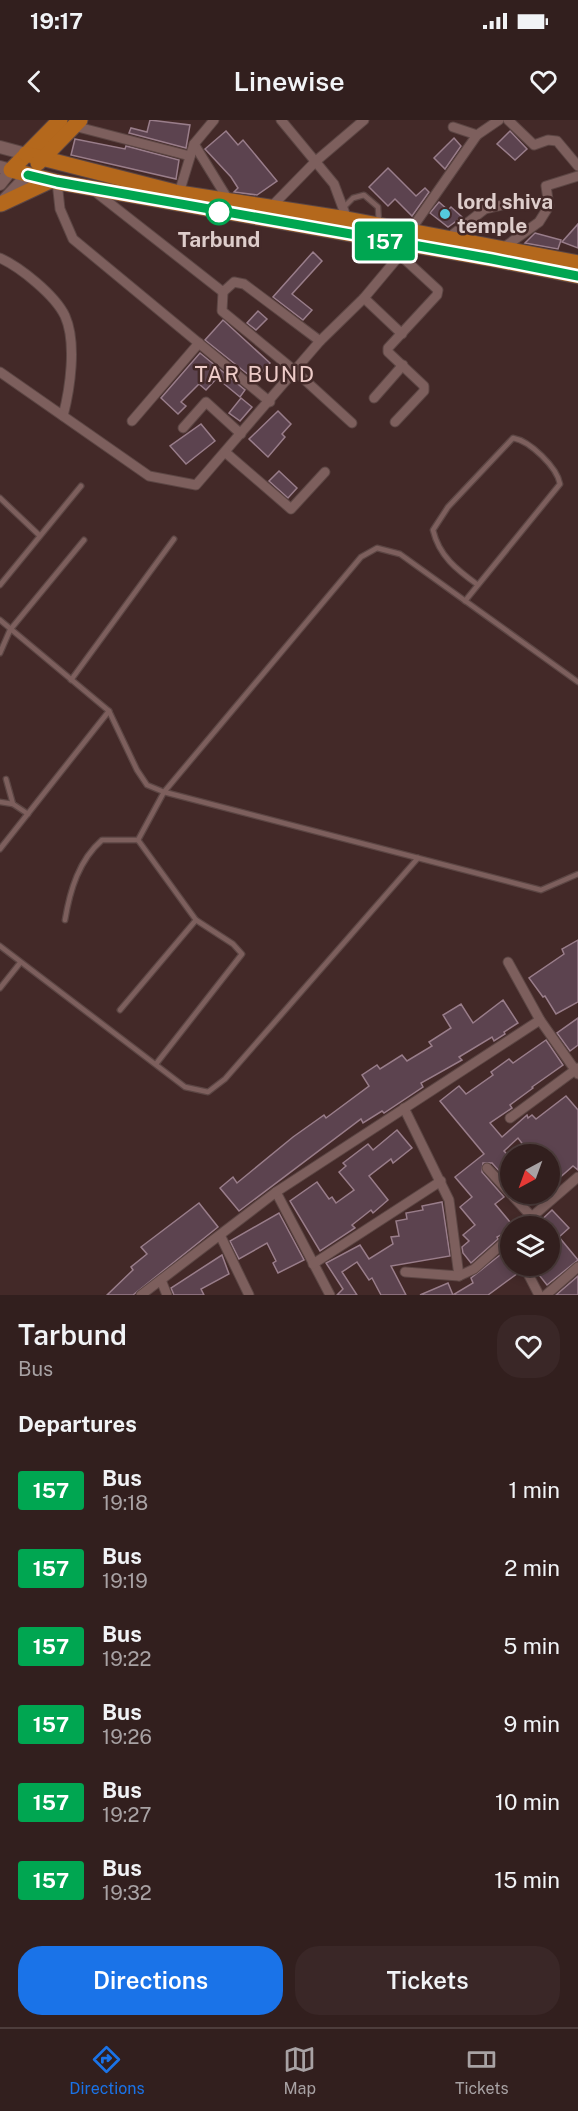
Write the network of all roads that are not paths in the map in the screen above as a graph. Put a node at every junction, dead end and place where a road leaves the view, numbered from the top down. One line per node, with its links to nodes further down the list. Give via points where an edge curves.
1 (214, 120): 9 (street)
2 (281, 120): 14 (street)
3 (364, 120): 14 (street)
4 (499, 120): 8 (street)
5 (508, 120): 15 (street, via 534,145 557,141)
6 (71, 122): 11 (highway); 12 (street); 13 (highway)
7 (453, 127): 8 (street)
8 (477, 135): 30 (street)
9 (194, 144): 12 (street); 23 (street)
10 (0, 147): 11 (street)
11 (26, 154): 13 (highway); 16 (highway)
12 (190, 156): 22 (street)
13 (43, 158): 17 (highway); 22 (highway)
14 (316, 161): 26 (street); 27 (street, via 334,184)
15 (578, 166)
16 (6, 168): 17 (highway); 20 (street)
17 (28, 175): 19 (highway); 25 (street)
18 (578, 176): 31 (street, via 546,186 549,206 539,222)
19 (54, 182): 21 (highway); 25 (highway); 39 (street, via 60,209 74,239)
20 (0, 184)
21 (91, 189): 30 (highway); 35 (street)
22 (179, 193): 23 (highway)
23 (229, 201): 26 (highway)
24 (507, 204): 29 (street, via 484,209)
25 (1, 205)
26 (271, 207): 27 (highway)
27 (345, 213): 28 (highway); 28 (lane, via 353,198 364,195 378,207)
28 (379, 226): 30 (highway)
29 (448, 238): 30 (highway); 31 (highway)
30 (405, 243): 34 (highway); 36 (street); 37 (street, via 438,290)
31 (503, 248): 33 (highway)
32 (0, 258): 45 (street, via 38,284 65,315 72,383)
33 (578, 263)
34 (578, 276)
35 (223, 292): 38 (street, via 234,282 244,284); 41 (street, via 222,311)
36 (364, 298): 37 (street); 38 (street)
37 (402, 334): 40 (street, via 388,352)
38 (320, 341): 41 (street)
39 (199, 343): 44 (street); 46 (street)
40 (403, 365): 43 (street); 47 (street, via 424,386 424,391)
41 (295, 371): 44 (street); 48 (street)
42 (0, 372): 45 (street)
43 (374, 398)
44 (270, 402): 50 (street)
45 (63, 416): 51 (street, via 149,476 173,482 195,485)
46 (132, 421)
47 (395, 422)
48 (352, 423)
49 (183, 428): 50 (street, via 206,402)
50 (241, 434): 51 (street)
51 (225, 452): 52 (street, via 291,509)
52 (325, 472)
53 (81, 486): 55 (lane)
54 (0, 498): 55 (lane)
55 (39, 535): 58 (lane)
56 (174, 539): 64 (lane)
57 (84, 540): 62 (lane)
58 (0, 585)
59 (478, 585): 59 (lane, via 450,564 435,541 433,530 448,507 513,438 521,439 558,471 560,483); 60 (lane)
60 (465, 601): 65 (lane); 68 (lane, via 400,554 377,548 361,557)
61 (0, 620): 62 (lane)
62 (10, 630): 63 (lane); 64 (lane)
63 (0, 653)
64 (71, 680): 66 (lane)
65 (578, 682)
66 (109, 711): 68 (lane, via 147,785); 71 (lane)
67 (6, 779): 70 (lane)
68 (165, 792): 72 (lane); 74 (lane)
69 (0, 802): 70 (lane)
70 (13, 804): 71 (lane)
71 (28, 814): 73 (lane)
72 (138, 840): 76 (lane, via 102,840 90,850 78,871); 77 (lane)
73 (0, 849)
74 (418, 858): 75 (lane, via 541,890); 84 (lane, via 225,1079 208,1092 197,1091 185,1087)
75 (578, 874)
76 (65, 920)
77 (196, 920): 82 (lane); 84 (lane, via 242,954)
78 (0, 946): 80 (lane)
79 (508, 962): 83 (street)
80 (20, 963): 81 (lane); 84 (lane)
81 (0, 988)
82 (120, 1010)
83 (540, 1020): 85 (street); 86 (street)
84 (156, 1064)
85 (577, 1071): 87 (street)
86 (404, 1108): 90 (street); 92 (street)
87 (510, 1118)
88 (487, 1168): 91 (street)
89 (578, 1177): 94 (street)
90 (441, 1181): 97 (street); 100 (street, via 448,1200)
91 (500, 1183)
92 (276, 1192): 95 (street); 97 (street)
93 (520, 1204): 94 (street)
94 (531, 1216)
95 (221, 1237): 102 (street); 105 (street)
96 (500, 1247): 100 (street, via 474,1269)
97 (313, 1264): 106 (street)
98 (578, 1267): 108 (street)
99 (405, 1272): 100 (street)
100 (459, 1276)
101 (530, 1276): 107 (street)
102 (160, 1280): 103 (street); 104 (street)
103 (141, 1295)
104 (167, 1295)
105 (249, 1295)
106 (330, 1295)
107 (539, 1295)
108 (546, 1295)

